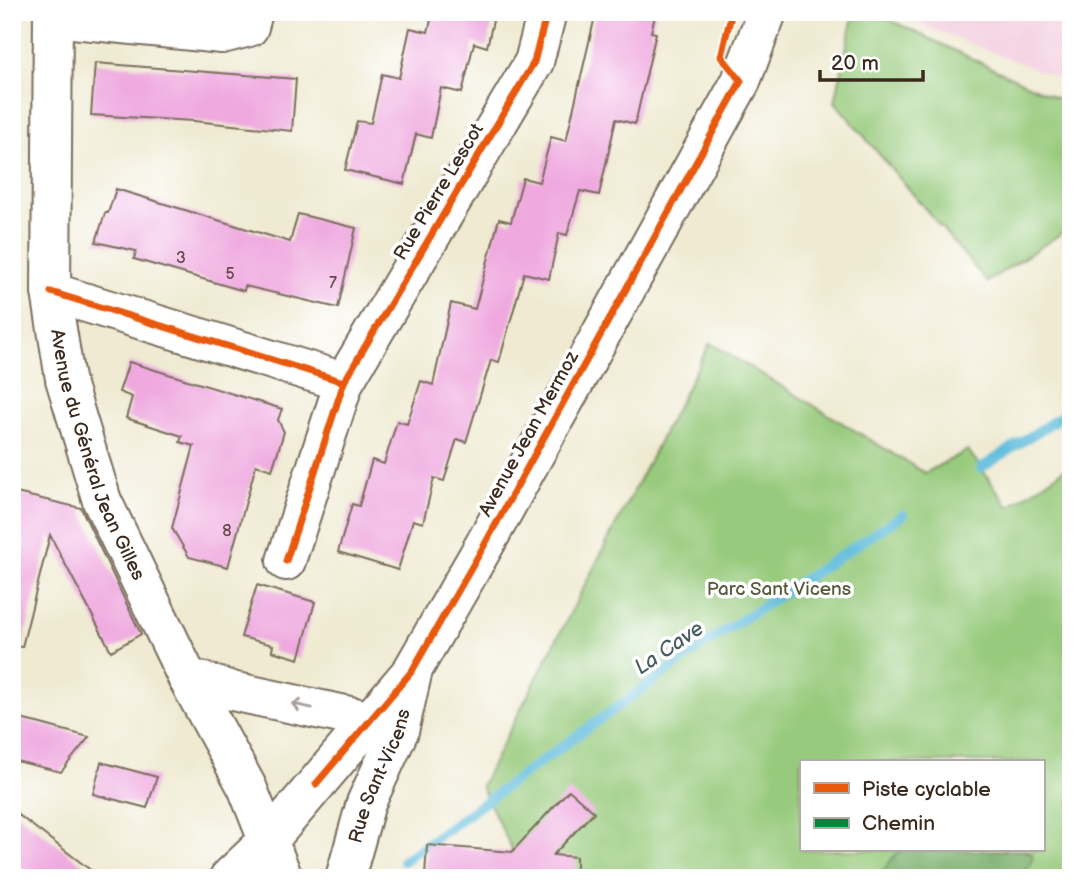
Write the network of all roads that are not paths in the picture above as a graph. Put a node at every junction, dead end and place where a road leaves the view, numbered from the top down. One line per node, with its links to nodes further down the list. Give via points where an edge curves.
1 (253, 12): 4 (street, via 248,27 222,34)
2 (547, 12): 6 (street, Rue Pierre Lescot, via 534,62)
3 (767, 12): 8 (street, Avenue Jean Mermoz, via 741,81)
4 (53, 14): 5 (street, Avenue du Général Jean Gilles)
5 (51, 292): 6 (street); 9 (street, Avenue du Général Jean Gilles, via 65,379 102,501)
6 (344, 382): 7 (street, Rue Pierre Lescot)
7 (286, 561)
8 (412, 671): 10 (street, Avenue Jean Mermoz); 14 (street, Rue Sant-Vicens, via 399,731 366,803)
9 (187, 677): 10 (street, one-way to 9); 11 (street, Avenue du Général Jean Gilles, via 247,787)
10 (369, 720): 11 (street, Avenue Jean Mermoz)
11 (268, 841): 12 (street, Avenue Jean Mermoz); 13 (street)
12 (229, 878)
13 (283, 878)
14 (345, 878)

